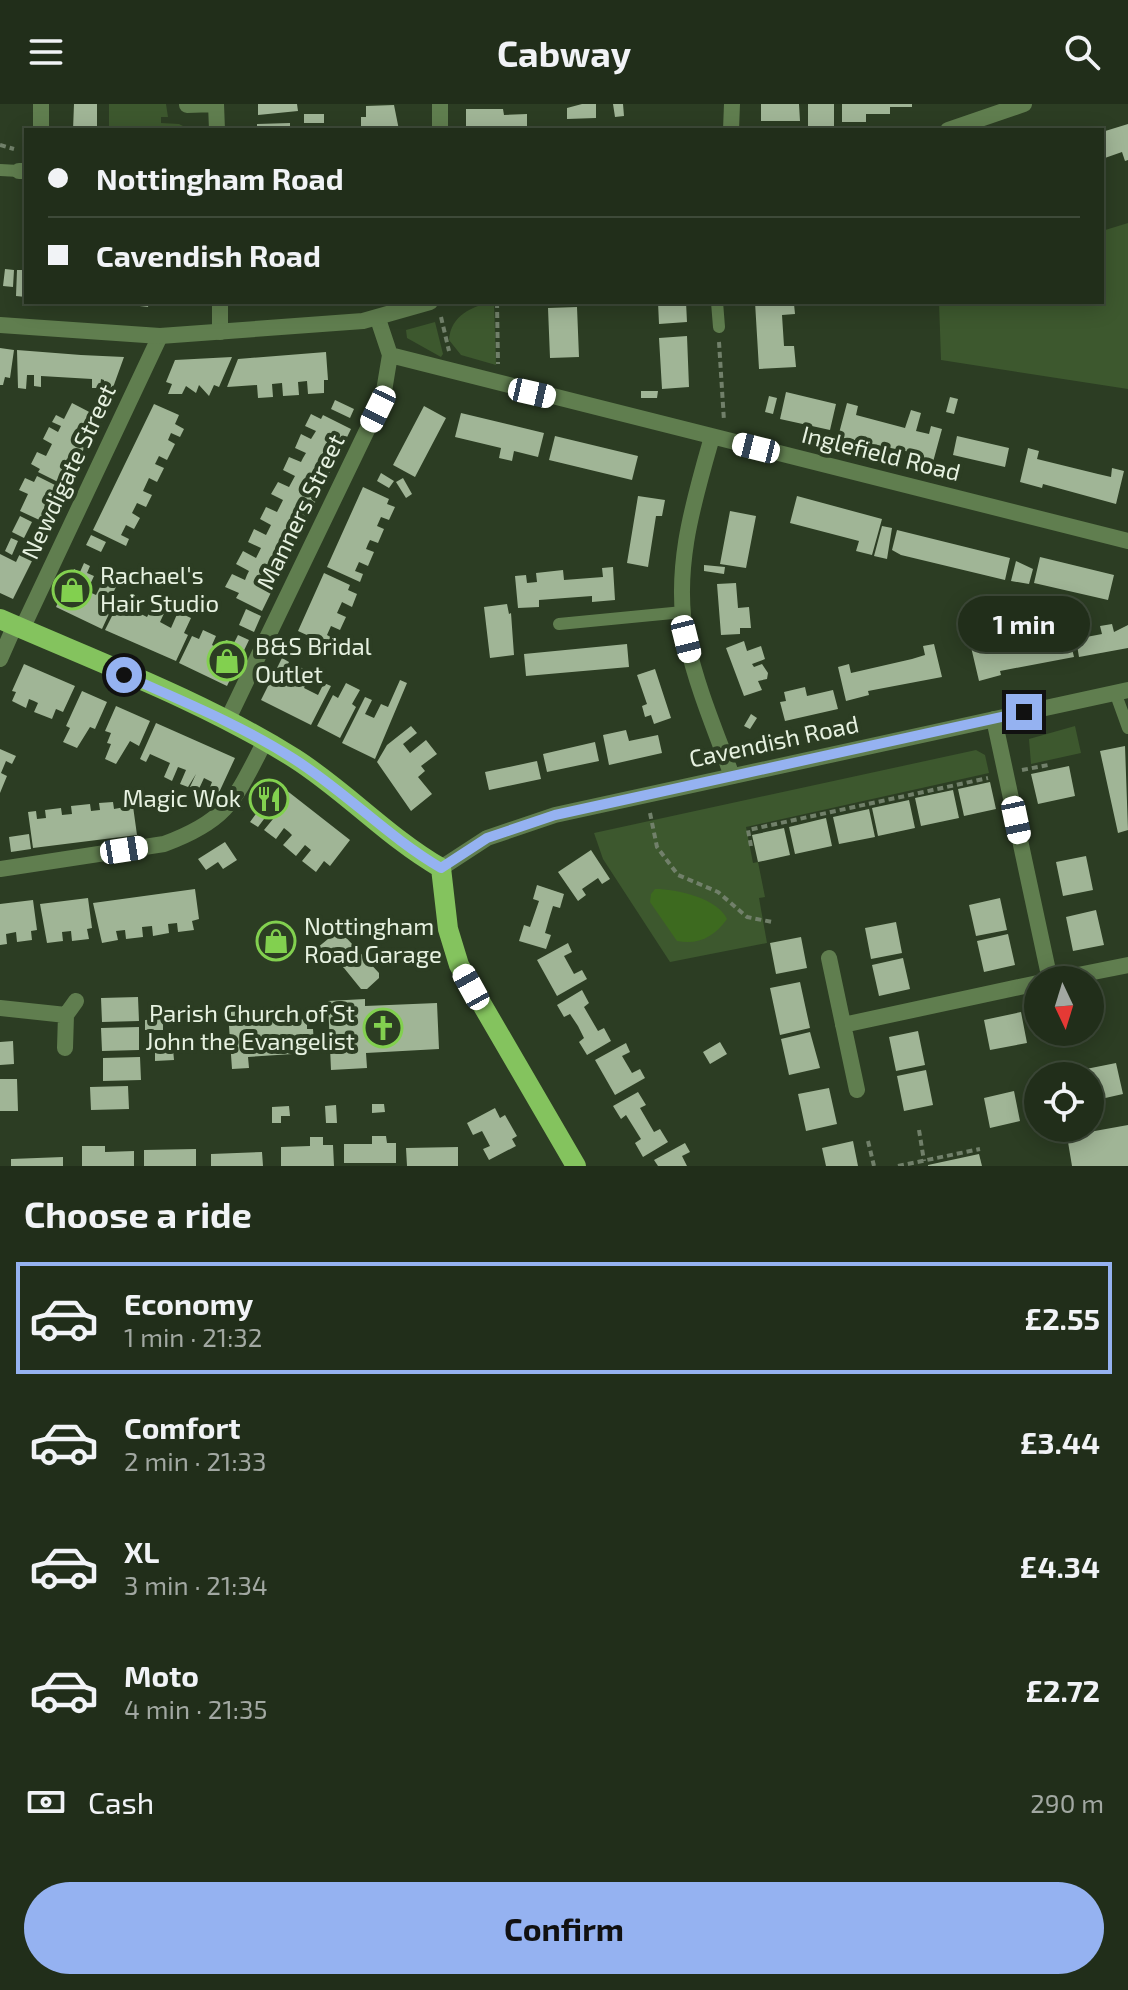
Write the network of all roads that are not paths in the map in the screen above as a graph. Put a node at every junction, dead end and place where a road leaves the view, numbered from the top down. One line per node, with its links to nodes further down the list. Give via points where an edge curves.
1 (41, 104): 6 (street)
2 (440, 104): 8 (street)
3 (732, 104): 9 (street)
4 (1024, 104): 10 (street)
5 (187, 105): 7 (street, via 216,104)
6 (41, 128)
7 (217, 128)
8 (440, 128)
9 (731, 128)
10 (954, 128)
11 (0, 170): 12 (lane)
12 (23, 171)
13 (220, 304): 19 (street)
14 (717, 304): 18 (lane)
15 (435, 308): 16 (street)
16 (378, 319): 19 (street); 21 (street, Manners Street)
17 (0, 325): 20 (street)
18 (719, 327)
19 (220, 332): 20 (street)
20 (160, 336): 25 (street, Newdigate Street)
21 (390, 355): 22 (street, Inglefield Road); 30 (street, Manners Street, via 383,397)
22 (718, 432): 23 (street, Inglefield Road); 24 (street, via 688,525)
23 (1128, 541)
24 (683, 612): 26 (lane); 33 (street, via 691,658)
25 (12, 624): 27 (street, Newdigate Street); 30 (main road)
26 (559, 624)
27 (0, 659)
28 (1121, 691): 29 (street, Cavendish Road); 31 (lane)
29 (994, 719): 33 (street, Cavendish Road); 37 (street)
30 (227, 721): 32 (main road)
31 (1128, 728)
32 (265, 741): 34 (main road); 35 (street, via 229,808 213,821 164,844)
33 (732, 776): 34 (street, Cavendish Road, via 507,829)
34 (441, 868): 45 (main road, via 448,929 459,965)
35 (0, 869)
36 (829, 958): 42 (street)
37 (1048, 966)
38 (1127, 970): 39 (street)
39 (1104, 973)
40 (1024, 986): 42 (street)
41 (0, 1008): 43 (street, via 71,1008)
42 (843, 1025): 44 (street)
43 (65, 1048)
44 (857, 1090)
45 (576, 1166)

